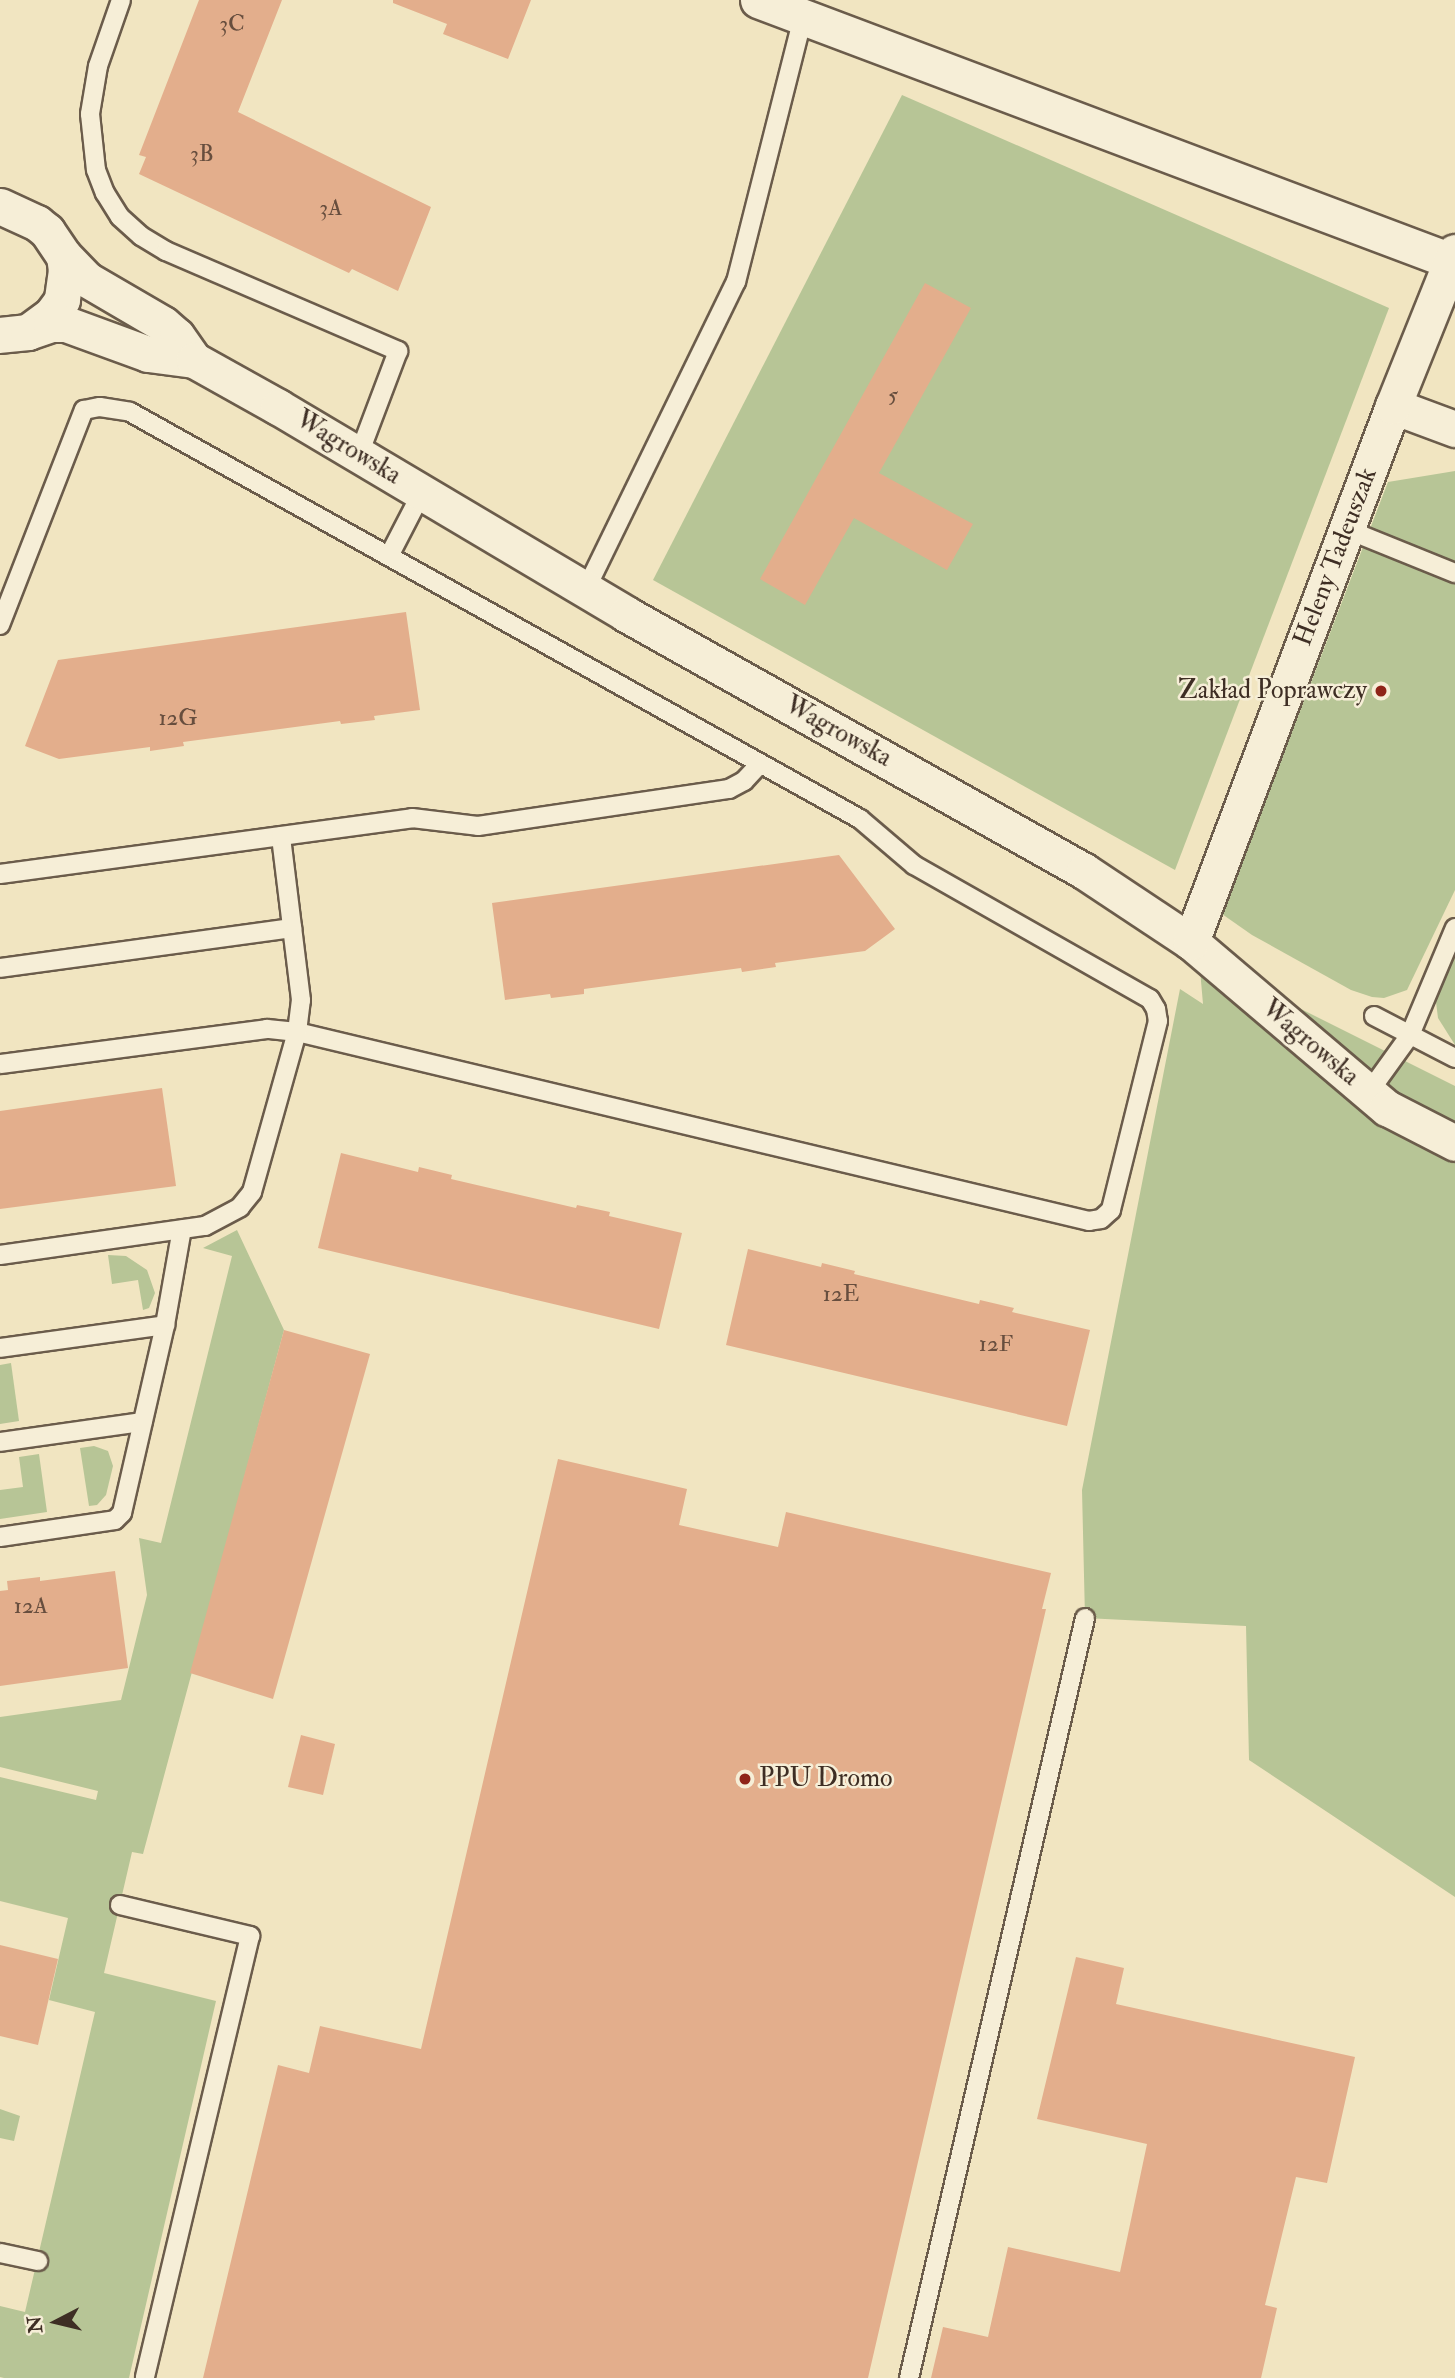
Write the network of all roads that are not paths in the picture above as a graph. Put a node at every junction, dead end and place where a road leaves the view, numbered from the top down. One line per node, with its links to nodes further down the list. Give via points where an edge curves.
1 (121, 0): 11 (lane, via 98,66 90,114 96,170 105,193 120,217 166,251 398,351)
2 (758, 0): 3 (street)
3 (803, 17): 6 (street); 16 (lane, via 736,282)
4 (0, 206): 5 (street, Wagrowska, via 40,225)
5 (64, 256): 7 (street, via 62,300 51,315); 8 (street, Wagrowska, via 86,279 163,324)
6 (1453, 256): 9 (street, Heleny Tadeuszak)
7 (14, 334): 8 (street, Wagrowska, via 66,324 148,354)
8 (194, 360): 11 (street, Wagrowska)
9 (1392, 406): 10 (street); 13 (street, Heleny Tadeuszak)
10 (1455, 429)
11 (359, 454): 12 (street, Wagrowska)
12 (422, 492): 14 (lane); 16 (street, Wagrowska)
13 (1346, 529): 15 (lane); 23 (street, Heleny Tadeuszak)
14 (389, 556): 17 (lane, via 130,412 100,407 85,410); 18 (lane)
15 (1455, 573)
16 (586, 589): 23 (street, Wagrowska, via 1084,871)
17 (0, 625)
18 (760, 764): 19 (lane, via 729,789 478,826 412,818); 26 (lane, via 860,819 914,865 1150,999 1158,1021 1111,1210 1101,1219 1089,1221)
19 (281, 836): 20 (lane); 21 (lane)
20 (0, 874)
21 (292, 928): 24 (lane); 26 (lane, via 300,1000)
22 (1455, 928): 27 (lane)
23 (1191, 942): 30 (street, Wagrowska)
24 (0, 968)
25 (1374, 1016): 27 (lane)
26 (297, 1032): 29 (lane, via 267,1029); 32 (lane, via 252,1192 223,1219)
27 (1410, 1035): 28 (lane); 30 (lane)
28 (1455, 1058)
29 (0, 1064)
30 (1369, 1092): 31 (street, Wagrowska, via 1387,1108)
31 (1455, 1143)
32 (182, 1229): 33 (lane); 34 (lane)
33 (0, 1255)
34 (165, 1325): 35 (lane); 36 (lane)
35 (0, 1348)
36 (143, 1422): 37 (lane); 38 (lane, via 122,1513 115,1520)
37 (0, 1442)
38 (0, 1537)
39 (1085, 1618): 44 (lane)
40 (120, 1905): 43 (lane, via 250,1936)
41 (0, 2253): 42 (lane)
42 (38, 2261)
43 (145, 2378)
44 (909, 2378)

